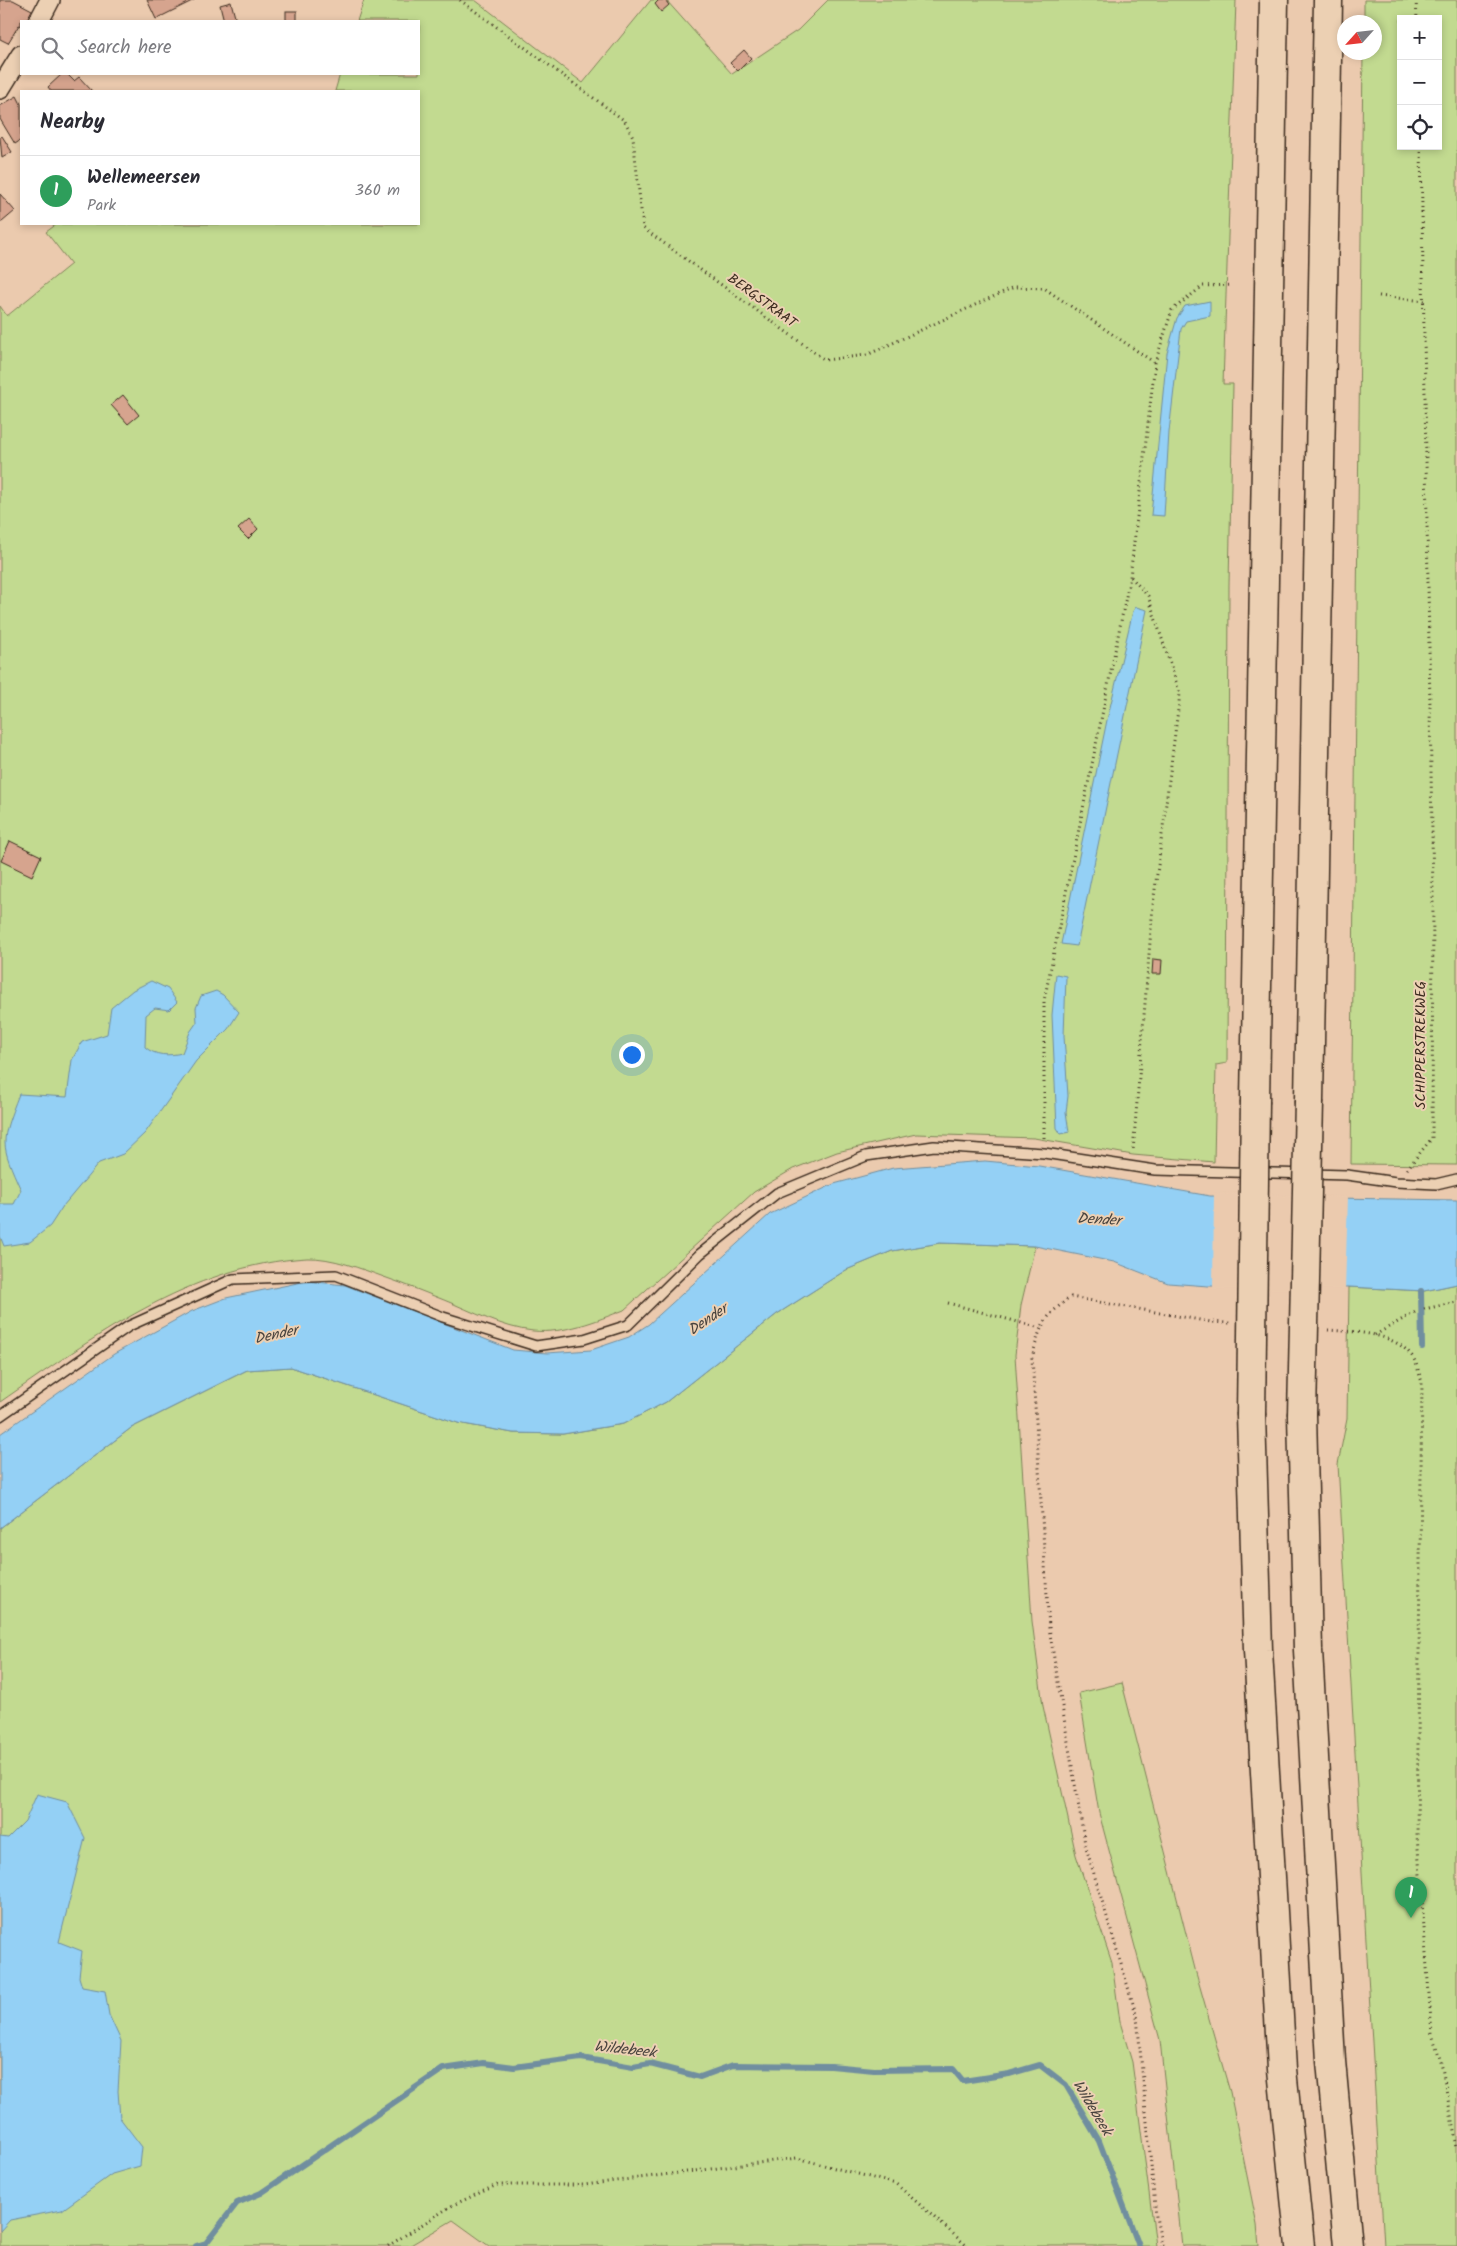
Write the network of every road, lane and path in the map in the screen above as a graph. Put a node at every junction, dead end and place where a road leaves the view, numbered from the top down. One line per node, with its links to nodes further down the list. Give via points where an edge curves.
1 (50, 0): 7 (street)
2 (460, 0): 14 (path, BERGSTRAAT, via 625,121 633,137 643,228 825,360 867,355 1014,287 1044,288)
3 (1274, 0): 33 (highway, bridge, via 1251,1415 1258,1650 1282,2069)
4 (1328, 0): 34 (highway, bridge, via 1302,1415 1308,1650 1331,2061)
5 (1416, 0): 6 (path)
6 (1417, 15)
7 (40, 20)
8 (20, 57): 9 (street)
9 (0, 89)
10 (1421, 150): 13 (path, SCHIPPERSTREKWEG)
11 (1233, 285): 14 (path, via 1203,286 1172,310)
12 (1379, 296): 13 (path)
13 (1425, 301): 19 (path, SCHIPPERSTREKWEG, via 1433,895 1432,1138)
14 (1155, 363): 15 (path)
15 (1130, 577): 16 (path, via 1044,1001); 17 (path, via 1148,596 1180,694 1153,905)
16 (1044, 1154): 17 (lane); 28 (lane, via 934,1146 866,1156 777,1193 700,1254 628,1325 584,1339 536,1346 443,1317 336,1275 233,1280 129,1326)
17 (1132, 1167): 19 (lane, via 1348,1174)
18 (1457, 1179): 19 (lane, via 1436,1184)
19 (1396, 1182)
20 (1457, 1302): 22 (path)
21 (948, 1303): 25 (path)
22 (1424, 1309)
23 (1417, 1311): 27 (path)
24 (1211, 1322): 25 (path, via 1071,1297 1053,1310)
25 (1040, 1328): 32 (path, via 1032,1358 1049,1628 1085,1844 1137,2017 1156,2217)
26 (1350, 1332): 27 (path)
27 (1375, 1335): 29 (path, via 1394,1341 1412,1356 1422,1382 1417,1835 1432,2034 1441,2062)
28 (0, 1416)
29 (1457, 2148)
30 (388, 2246): 31 (path, via 453,2205 497,2185 584,2184 797,2158 896,2184)
31 (967, 2246)
32 (1162, 2246)
33 (1300, 2246)
34 (1348, 2246)

